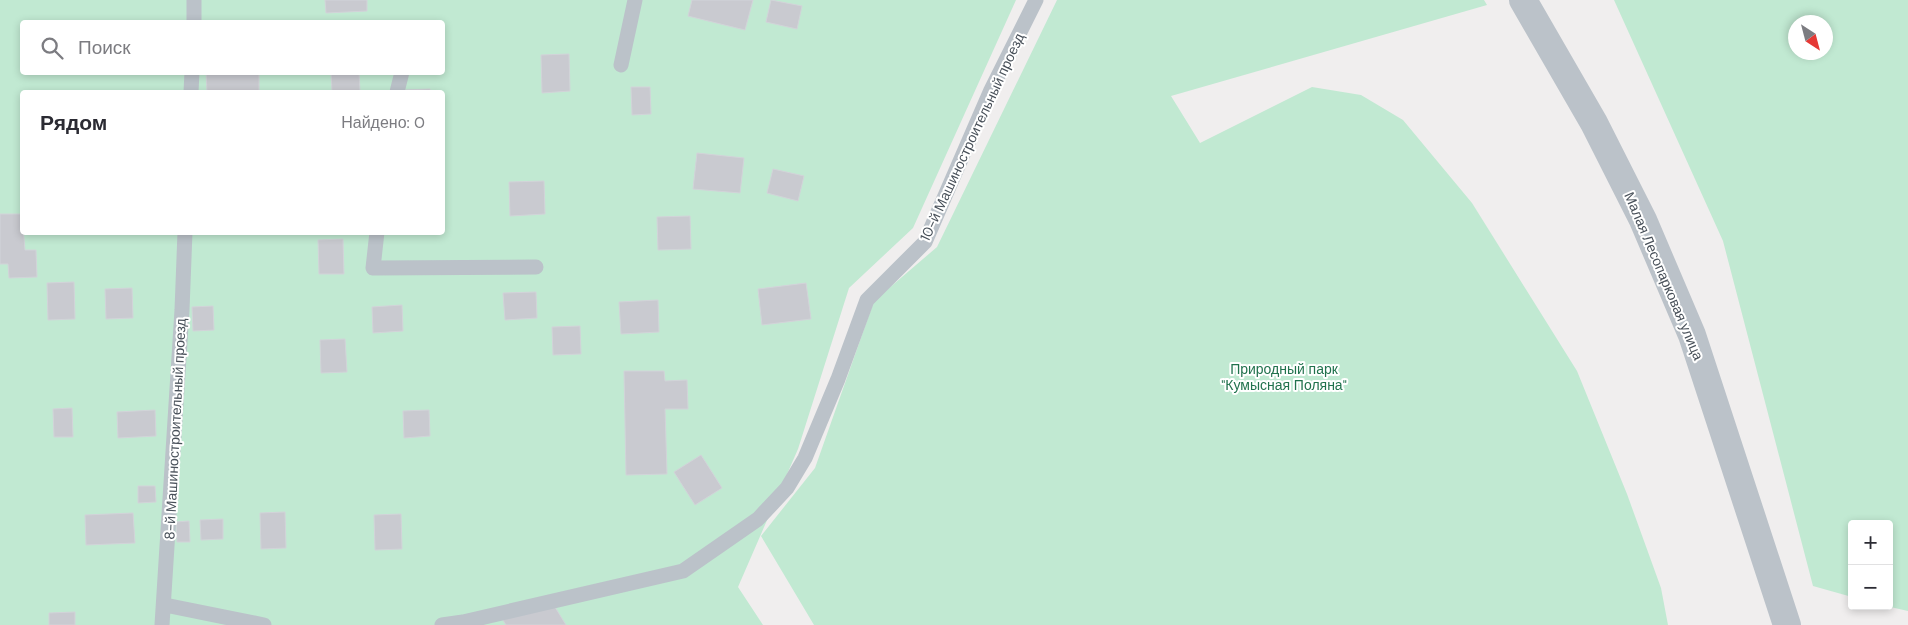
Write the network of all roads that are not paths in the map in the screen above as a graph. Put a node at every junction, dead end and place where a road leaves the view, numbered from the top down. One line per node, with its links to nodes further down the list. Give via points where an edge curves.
1 (194, 0): 5 (lane)
2 (635, 0): 6 (lane)
3 (1036, 0): 17 (lane, 10-й Машиностроительный проезд, via 925,242 867,300 805,458 787,488 758,519 684,571)
4 (1523, 0): 18 (street, Малая Лесопарковая улица, via 1598,132 1643,220 1692,335)
5 (194, 20)
6 (621, 65)
7 (192, 75): 9 (lane)
8 (401, 75): 10 (lane)
9 (191, 90)
10 (398, 90)
11 (185, 235): 14 (lane, 8-й Машиностроительный проезд)
12 (377, 235): 13 (lane, via 373,268)
13 (536, 267)
14 (164, 605): 15 (lane, 8-й Машиностроительный проезд); 16 (lane)
15 (162, 625)
16 (264, 625)
17 (442, 625)
18 (1787, 625)

